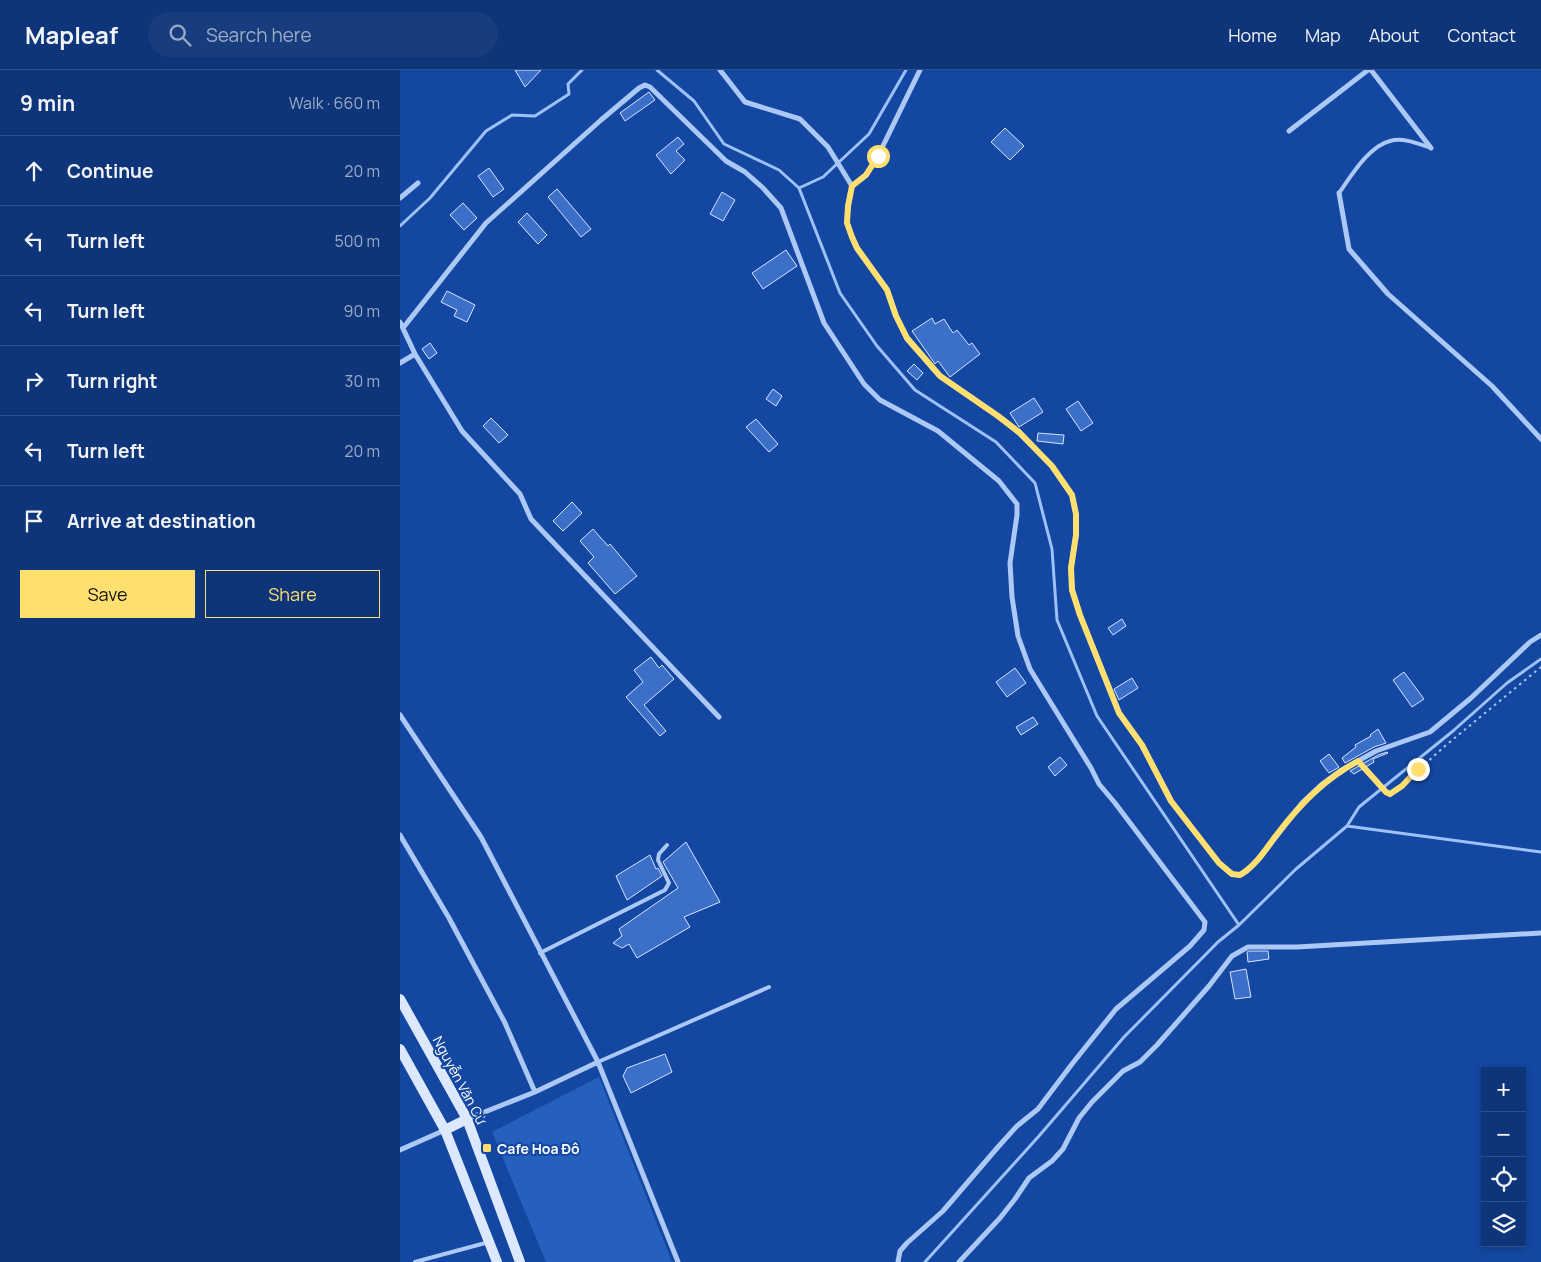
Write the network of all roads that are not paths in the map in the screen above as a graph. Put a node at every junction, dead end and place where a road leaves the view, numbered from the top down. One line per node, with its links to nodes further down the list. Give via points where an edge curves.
1 (720, 70): 7 (street, via 745,102 800,119 828,147)
2 (920, 70): 7 (street, via 878,156 866,175)
3 (1369, 70): 4 (street); 5 (street)
4 (1289, 131)
5 (1432, 148): 8 (lane, via 1404,140 1389,141 1374,150)
6 (418, 183): 9 (street)
7 (852, 186): 15 (street, via 847,223 852,237 887,290 907,338 940,376 1026,439 1052,466 1072,495 1076,514 1072,590 1107,685 1119,713 1142,745 1171,801 1219,863 1232,874 1240,875 1247,871 1302,803 1321,785 1376,751 1430,732)
8 (1339, 193): 14 (street, via 1349,249 1388,294 1492,386)
9 (400, 198)
10 (400, 322): 11 (street)
11 (403, 328): 12 (street); 35 (street, via 486,223 645,85 656,91 726,161 745,172 781,208 824,323 864,384 880,400 938,431 999,481 1017,504 1010,563 1012,597 1018,636 1030,669 1099,784 1206,922 1204,930 1190,946 1116,1009 1038,1109 998,1146 943,1211 907,1243 900,1251)
12 (415, 354): 13 (street); 17 (street, via 462,431 520,494 531,519)
13 (400, 363)
14 (1541, 439)
15 (1541, 635)
16 (400, 715): 21 (street, via 481,837)
17 (718, 717)
18 (400, 835): 26 (street, via 505,1023)
19 (667, 844): 21 (lane, via 658,856 669,883 665,890)
20 (1541, 933): 36 (street, via 1242,949 1232,956 1157,1045 1140,1062 1123,1071 1092,1102 1079,1118 1063,1149 1029,1178 1015,1200)
21 (540, 953): 25 (street)
22 (769, 987): 25 (lane)
23 (400, 999): 27 (main road, Nguyễn Văn Cừ)
24 (400, 1049): 28 (main road)
25 (598, 1062): 26 (street); 34 (street)
26 (535, 1092): 27 (street)
27 (467, 1119): 28 (main road); 33 (main road, Nguyễn Văn Cừ)
28 (445, 1130): 29 (street); 30 (main road)
29 (400, 1150)
30 (489, 1242): 31 (lane); 32 (main road)
31 (415, 1262)
32 (497, 1262)
33 (520, 1262)
34 (678, 1262)
35 (898, 1262)
36 (959, 1262)

